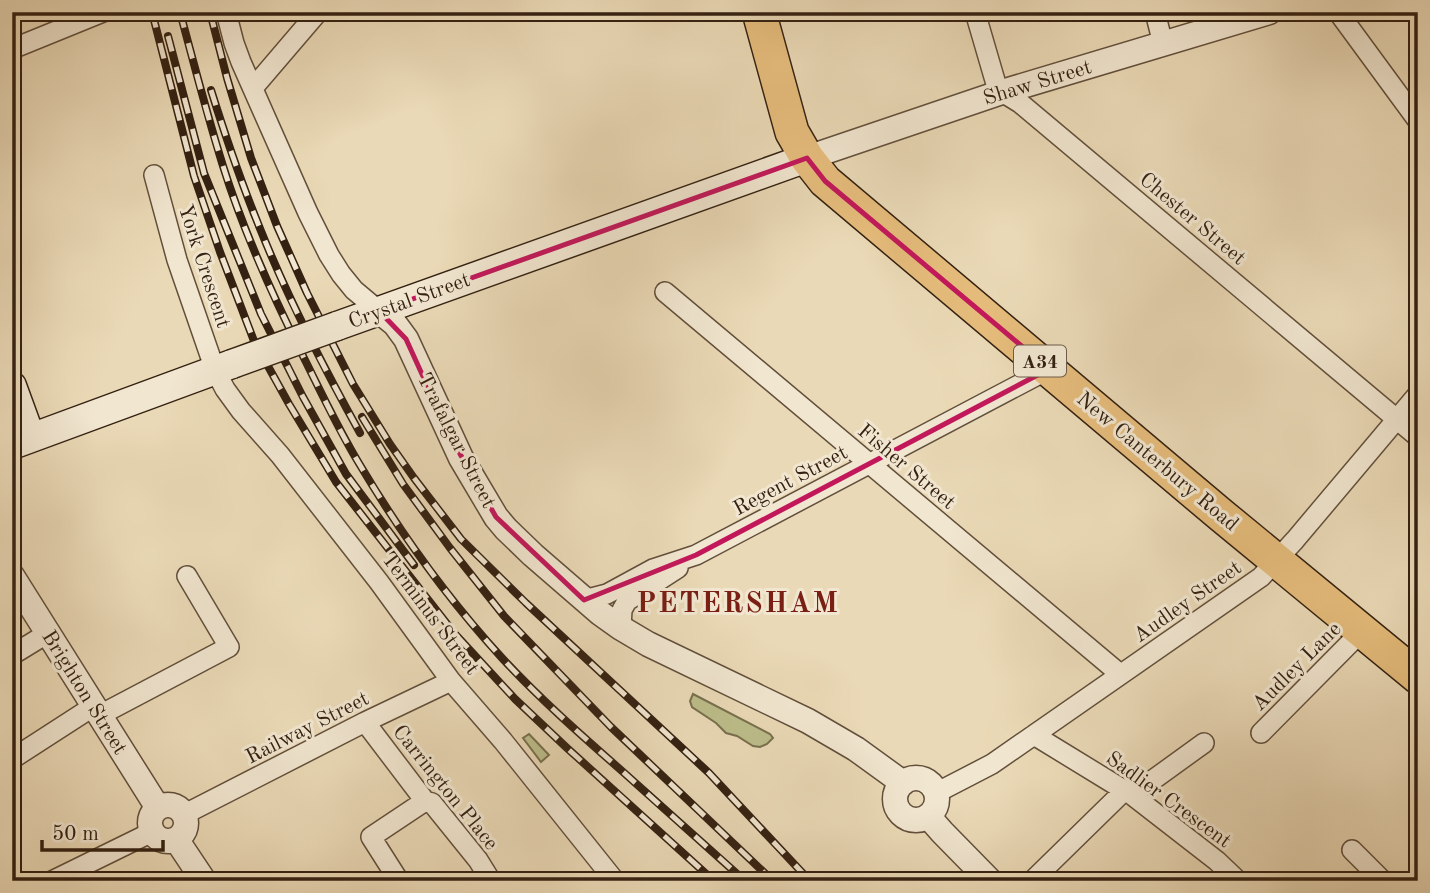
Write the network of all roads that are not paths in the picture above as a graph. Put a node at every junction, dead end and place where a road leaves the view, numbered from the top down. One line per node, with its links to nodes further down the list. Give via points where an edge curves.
1 (103, 12): 10 (street)
2 (226, 12): 11 (street, Trafalgar Street)
3 (318, 12): 11 (street)
4 (759, 12): 14 (highway, A34, via 792,132)
5 (975, 12): 12 (street)
6 (1155, 12): 9 (street)
7 (1269, 12): 9 (street, Shaw Street)
8 (1338, 12): 13 (street)
9 (1163, 44): 12 (street, Shaw Street)
10 (12, 49)
11 (253, 88): 17 (street, Trafalgar Street, via 335,265 354,290)
12 (1002, 92): 14 (street, Shaw Street); 22 (street, Chester Street, via 1031,111)
13 (1418, 121)
14 (807, 158): 17 (main road, Crystal Street); 19 (highway, New Canterbury Road / A34, via 825,181)
15 (154, 175): 18 (street, York Crescent, via 177,260)
16 (665, 292): 25 (street, Fisher Street)
17 (379, 311): 18 (main road, Crystal Street, bridge); 30 (street, Trafalgar Street, via 406,339 450,438 496,517)
18 (223, 367): 24 (main road, Crystal Street); 37 (street, Terminus Street, via 225,389 241,411 280,455)
19 (1049, 369): 25 (street, Regent Street); 27 (highway, New Canterbury Road / A34)
20 (12, 386): 24 (main road)
21 (1418, 394): 22 (street, Audley Street)
22 (1397, 420): 23 (street, Chester Street); 27 (street, Audley Street)
23 (1418, 437)
24 (22, 441)
25 (870, 465): 26 (street, Regent Street); 35 (street, Fisher Street)
26 (696, 555): 30 (street, Regent Street); 31 (street, via 627,601)
27 (1277, 561): 32 (highway, New Canterbury Road / A34); 35 (street, Audley Street, via 1261,577)
28 (12, 576): 33 (street, Brighton Street)
29 (187, 576): 38 (street, via 229,647)
30 (584, 600): 31 (street, Trafalgar Street)
31 (621, 628): 44 (street, Trafalgar Street, via 808,721)
32 (1362, 631): 36 (highway, New Canterbury Road / A34); 40 (street, Audley Lane)
33 (48, 633): 34 (street); 38 (street, Brighton Street)
34 (12, 655)
35 (1121, 674): 41 (street, Audley Street)
36 (1418, 677)
37 (452, 681): 39 (street, Railway Street); 56 (street, Terminus Street)
38 (97, 710): 43 (street); 49 (street, Brighton Street)
39 (365, 722): 46 (street, Carrington Place); 48 (street, Railway Street)
40 (1261, 733)
41 (1034, 736): 45 (street, Sadlier Crescent); 47 (street, Audley Street)
42 (1204, 743): 45 (street)
43 (12, 760)
44 (903, 783): 47 (street, via 914,778 930,783); 47 (street, via 896,800 900,811 917,819)
45 (1128, 792): 58 (street); 59 (street, Sadlier Crescent)
46 (425, 801): 54 (street, via 371,838); 55 (street, Carrington Place, via 432,803)
47 (932, 804): 57 (street, via 942,832)
48 (184, 814): 49 (street, via 173,805 163,806); 50 (street, via 185,831)
49 (155, 820): 50 (street, via 160,839); 52 (street)
50 (176, 839): 53 (street)
51 (1352, 850): 60 (street)
52 (52, 881)
53 (204, 881)
54 (399, 881)
55 (491, 881)
56 (615, 881)
57 (990, 881)
58 (1032, 881)
59 (1238, 881)
60 (1383, 881)

